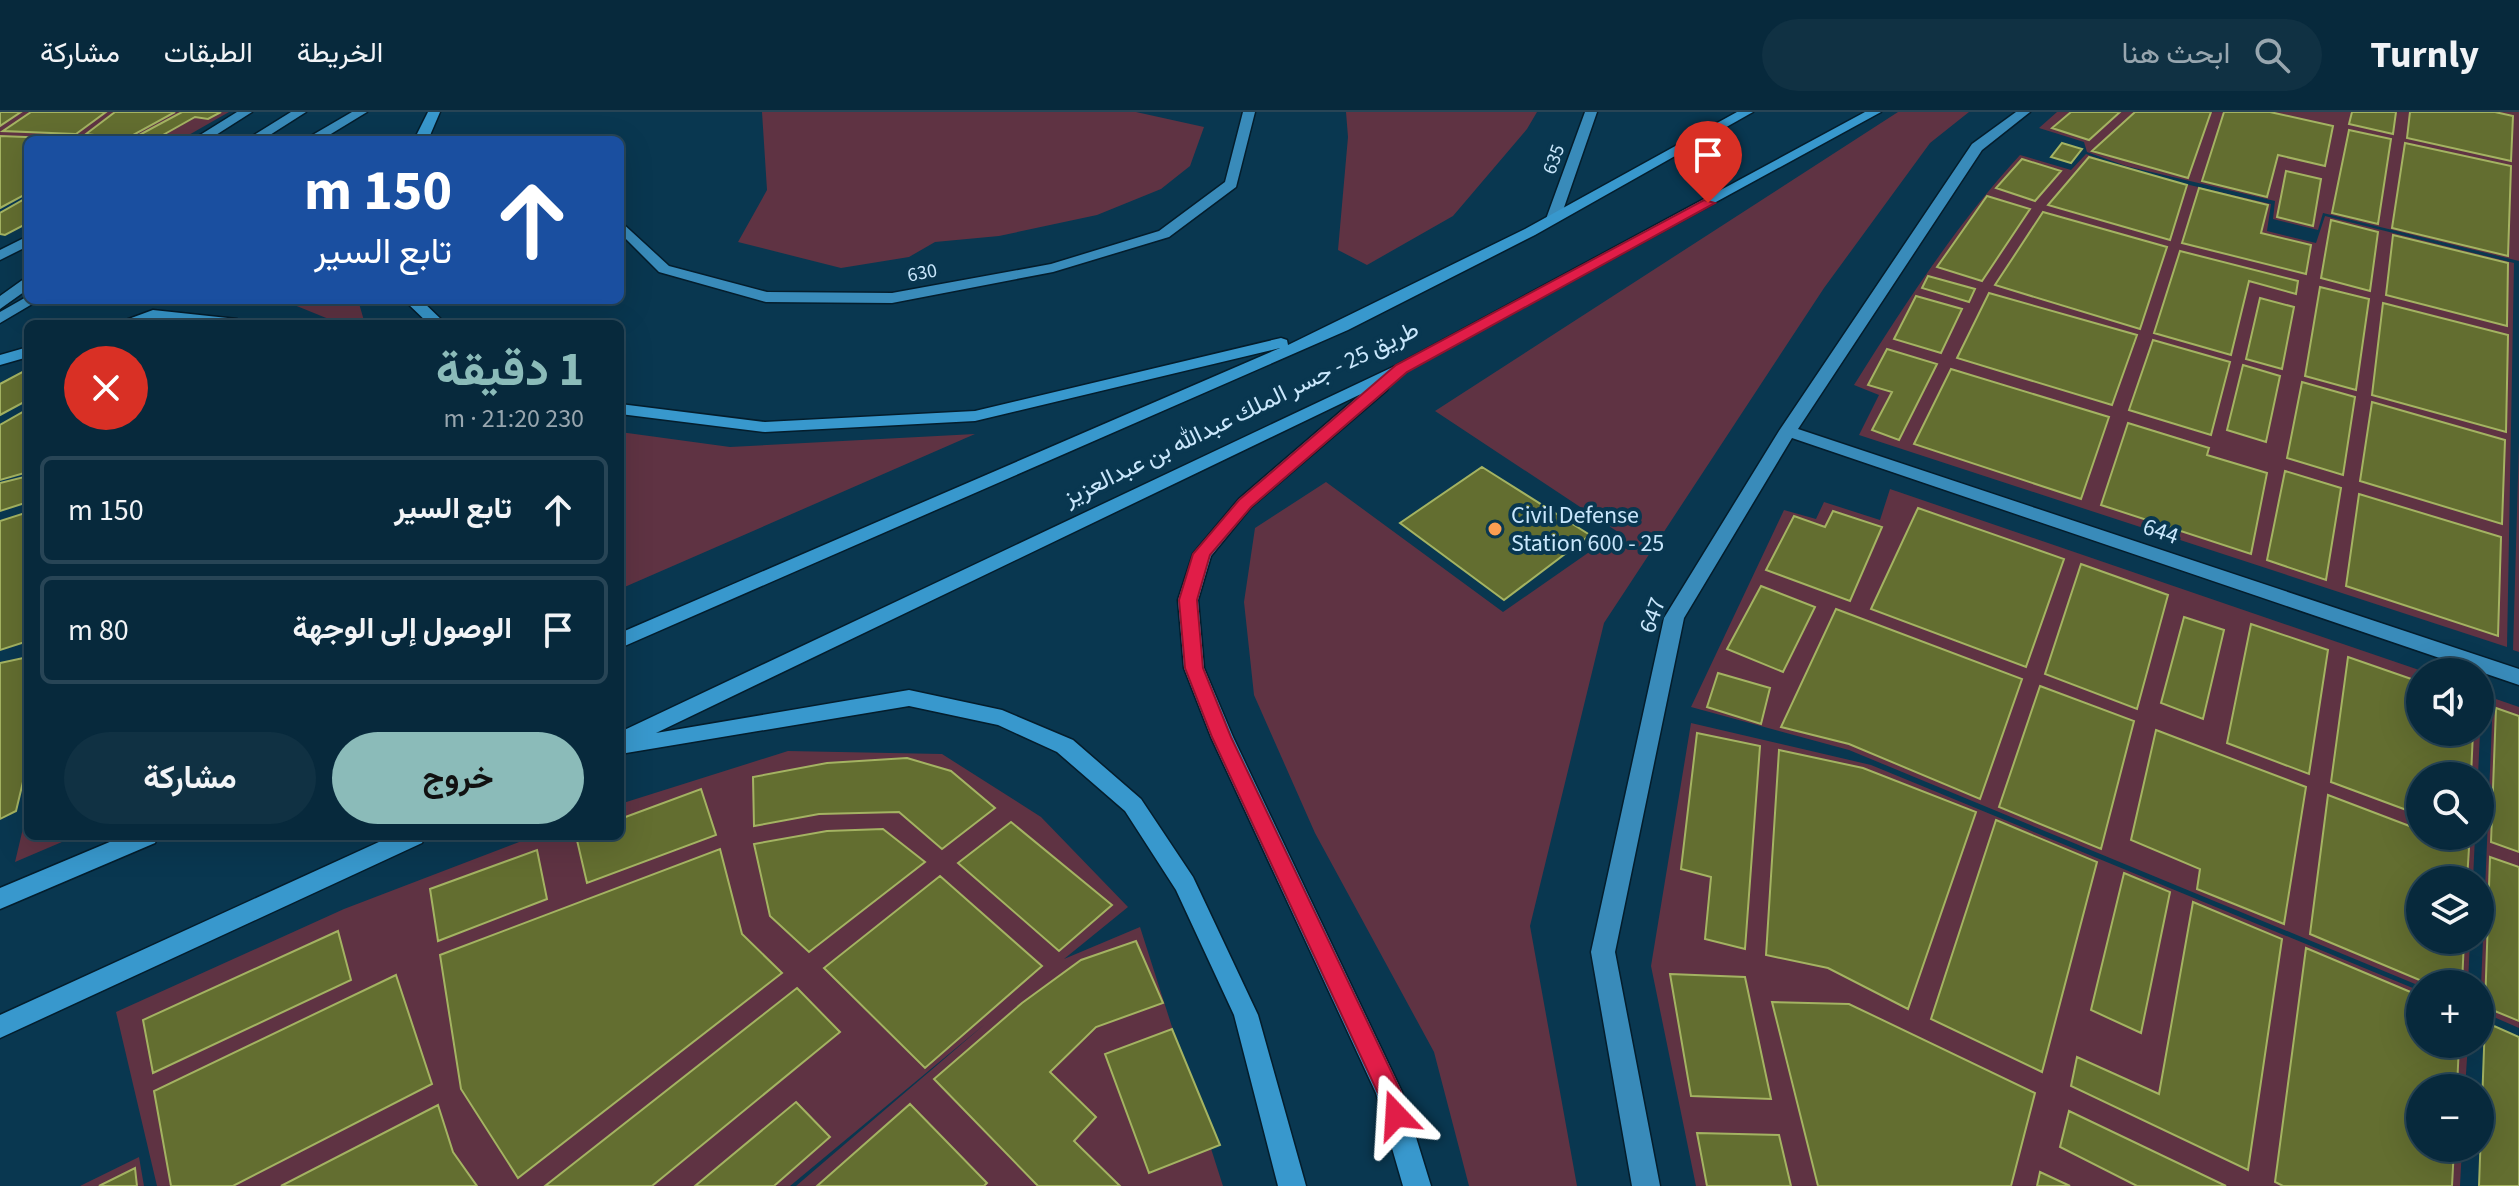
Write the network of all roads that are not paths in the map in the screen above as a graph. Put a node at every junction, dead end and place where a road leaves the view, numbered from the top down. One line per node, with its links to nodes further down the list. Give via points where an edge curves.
1 (246, 112): 10 (street)
2 (300, 112): 11 (street)
3 (361, 112): 12 (street)
4 (434, 112): 13 (main road)
5 (1249, 112): 15 (street, 630, via 1231,184 1164,234 1053,268 892,298 766,297 664,269)
6 (1591, 112): 14 (street, 635)
7 (1747, 112): 14 (main road, طريق 25 - جسر الملك عبدالله بن عبدالعزيز)
8 (1875, 112): 29 (main road, طريق 25 - جسر الملك عبدالله بن عبدالعزيز)
9 (2024, 112): 31 (street, 647, via 1977,147)
10 (206, 136)
11 (260, 136)
12 (318, 136)
13 (423, 136)
14 (1553, 219): 26 (main road, طريق 25 - جسر الملك عبدالله بن عبدالعزيز)
15 (624, 229)
16 (24, 242): 17 (street)
17 (0, 256)
18 (24, 284): 19 (street)
19 (0, 304)
20 (24, 304): 22 (street)
21 (416, 304): 25 (main road)
22 (0, 318)
23 (136, 320): 24 (main road, via 153,315)
24 (200, 320)
25 (434, 320)
26 (1342, 327): 30 (main road, via 975,416 765,427); 32 (main road, طريق 25 - جسر الملك عبدالله بن عبدالعزيز)
27 (24, 353): 28 (main road)
28 (0, 360)
29 (1401, 369): 34 (main road, طريق 25 - جسر الملك عبدالله بن عبدالعزيز); 43 (main road, via 1245,503 1202,554 1188,600 1194,668 1389,1092)
30 (624, 409)
31 (1788, 431): 33 (street, 644); 44 (street, 647, via 1674,618 1603,952)
32 (624, 639)
33 (2519, 677)
34 (624, 739)
35 (624, 747): 42 (main road, via 909,698 1002,718 1065,746 1133,805 1185,884 1246,1015)
36 (120, 840): 39 (main road)
37 (137, 840): 39 (main road)
38 (405, 840): 41 (main road)
39 (77, 865): 40 (main road)
40 (0, 899)
41 (0, 1027)
42 (1292, 1186)
43 (1417, 1186)
44 (1646, 1186)

